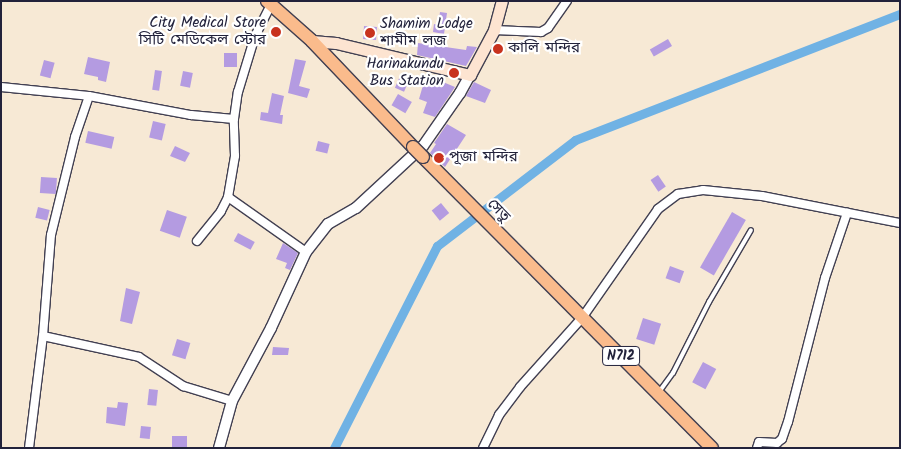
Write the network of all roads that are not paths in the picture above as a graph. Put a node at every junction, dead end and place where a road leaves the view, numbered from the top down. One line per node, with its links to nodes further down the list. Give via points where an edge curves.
1 (502, 1): 4 (main road)
2 (567, 1): 4 (street, via 548,28 541,32)
3 (269, 3): 5 (highway, N712); 9 (street, via 250,51)
4 (494, 30): 6 (main road)
5 (312, 41): 6 (main road, via 336,43); 16 (highway, সেতু / N712, bridge)
6 (470, 75): 15 (street, via 423,146 356,208 328,224)
7 (1, 87): 8 (street)
8 (89, 96): 9 (street, via 191,115); 17 (street, via 75,137 51,235)
9 (234, 119): 10 (street, via 235,156)
10 (228, 197): 14 (street); 15 (street)
11 (847, 213): 12 (street); 16 (street, via 762,196 703,190 678,194 658,209); 24 (street, via 825,278 788,422 777,443 759,442)
12 (900, 223)
13 (750, 230): 18 (lane, via 672,373)
14 (197, 241)
15 (306, 252): 19 (street)
16 (582, 318): 18 (highway, N712); 22 (street, via 520,387 499,415)
17 (43, 336): 19 (street, via 139,357 183,386); 20 (street)
18 (658, 392): 23 (highway, N712)
19 (232, 401): 21 (street)
20 (29, 448)
21 (219, 448)
22 (483, 448)
23 (712, 448)
24 (757, 448)

